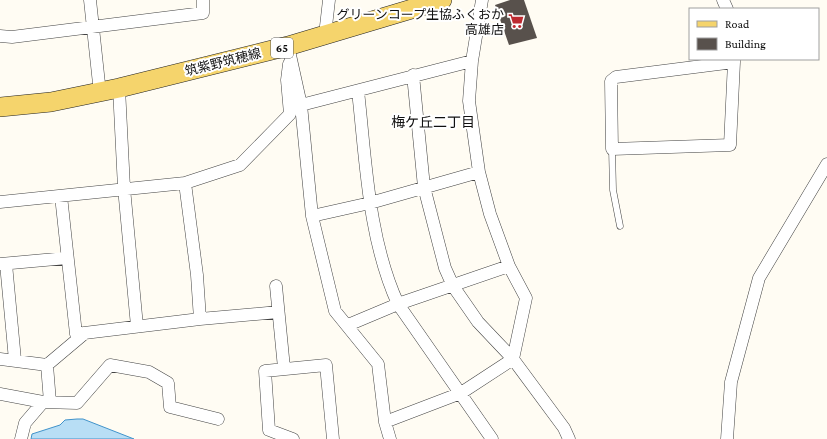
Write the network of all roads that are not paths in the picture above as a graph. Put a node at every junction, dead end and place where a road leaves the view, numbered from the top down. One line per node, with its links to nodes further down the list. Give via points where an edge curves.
1 (90, 0): 6 (street)
2 (203, 0): 6 (street, via 203,13)
3 (329, 0): 7 (street)
4 (442, 0): 7 (main road, 筑紫野筑穂線 / 65)
5 (482, 0): 11 (street)
6 (91, 26): 8 (street); 15 (street)
7 (325, 35): 9 (main road, 筑紫野筑穂線 / 65)
8 (0, 36)
9 (289, 51): 13 (main road, 筑紫野筑穂線 / 65); 16 (street); 21 (street, via 287,80 290,114 240,165)
10 (734, 60): 18 (street, via 616,77 611,81); 18 (street, via 730,145)
11 (472, 61): 12 (street); 20 (street, via 469,101)
12 (413, 75): 14 (street); 22 (street)
13 (119, 88): 15 (main road, 筑紫野筑穂線 / 65); 23 (street)
14 (358, 90): 16 (street); 26 (street)
15 (100, 93): 17 (main road, 筑紫野筑穂線 / 65, via 51,102)
16 (301, 105): 27 (street)
17 (0, 107)
18 (612, 149): 28 (lane, via 613,190)
19 (827, 164): 56 (street, via 759,278 731,382)
20 (479, 172): 22 (street); 31 (street, via 490,214)
21 (185, 183): 23 (street); 36 (street)
22 (424, 187): 26 (street); 33 (street, via 445,268)
23 (124, 188): 24 (street); 38 (street)
24 (61, 196): 25 (street); 29 (street)
25 (0, 202)
26 (370, 203): 27 (street); 34 (street, via 383,265)
27 (312, 216): 37 (street, via 335,311)
28 (620, 226)
29 (66, 258): 30 (street); 39 (street, via 76,334)
30 (3, 264): 42 (street)
31 (509, 266): 33 (street); 41 (street, via 526,298)
32 (276, 286): 35 (street)
33 (453, 286): 34 (street); 41 (street, via 478,322)
34 (398, 304): 37 (street); 45 (street)
35 (278, 312): 36 (street); 44 (street)
36 (200, 319): 38 (street)
37 (348, 325): 49 (street, via 378,364)
38 (137, 326): 39 (street)
39 (85, 333): 43 (street)
40 (0, 358): 42 (street)
41 (513, 359): 45 (street); 55 (street)
42 (15, 360): 43 (street)
43 (47, 365): 47 (street)
44 (284, 368): 51 (street, via 265,371 269,430); 52 (street, via 326,365)
45 (461, 393): 49 (street); 54 (street)
46 (0, 394): 47 (street)
47 (47, 402): 48 (street, via 77,403 110,365 149,372 168,383 170,408); 50 (street, via 25,424)
48 (218, 419)
49 (385, 422): 53 (street)
50 (21, 439)
51 (293, 439)
52 (333, 439)
53 (390, 439)
54 (492, 439)
55 (570, 439)
56 (727, 439)

